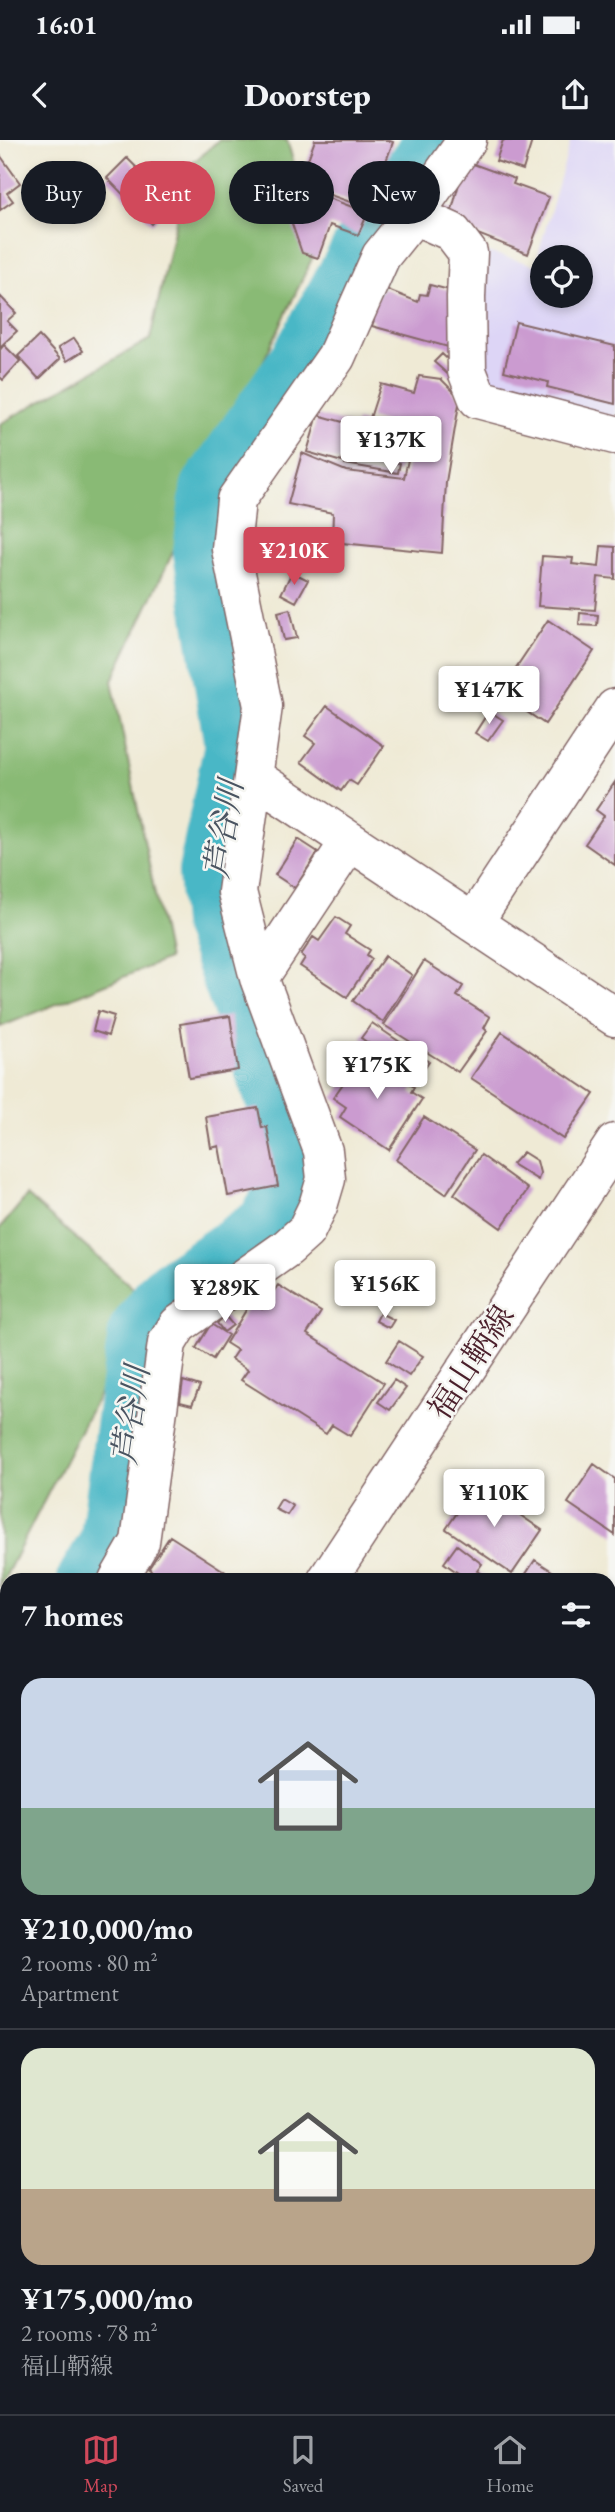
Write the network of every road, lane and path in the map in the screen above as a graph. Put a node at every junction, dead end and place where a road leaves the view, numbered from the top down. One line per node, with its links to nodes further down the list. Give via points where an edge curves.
1 (467, 140): 2 (street)
2 (440, 178)
3 (407, 224): 7 (street, via 381,256 336,357 236,500 232,549 263,706)
4 (434, 224): 5 (street, via 452,232 468,253 467,371 478,399)
5 (615, 435)
6 (615, 708): 9 (street)
7 (255, 778): 8 (street); 10 (street, via 237,892)
8 (350, 841): 9 (street); 10 (street)
9 (473, 923): 11 (street)
10 (260, 978): 14 (street, via 323,1151 326,1179 306,1231 178,1325 167,1343 140,1542)
11 (615, 1017)
12 (615, 1143): 13 (street, 福山鞆線)
13 (604, 1183): 15 (street, 福山鞆線)
14 (122, 1573)
15 (332, 1573)

